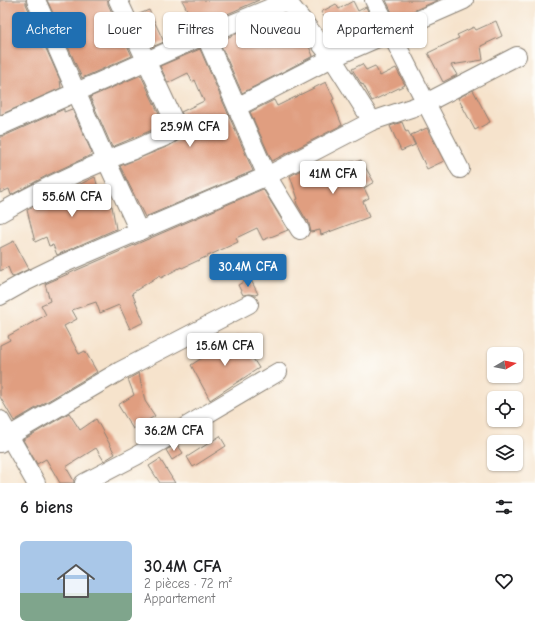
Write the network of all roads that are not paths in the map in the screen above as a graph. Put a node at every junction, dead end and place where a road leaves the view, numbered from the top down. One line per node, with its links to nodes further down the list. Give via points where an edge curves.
1 (36, 0): 16 (street)
2 (118, 0): 15 (street)
3 (287, 0): 8 (street); 14 (street)
4 (374, 0): 6 (street)
5 (464, 0): 7 (street)
6 (380, 12)
7 (427, 16)
8 (228, 25)
9 (175, 48): 15 (street)
10 (210, 48): 18 (street)
11 (355, 48): 14 (street)
12 (398, 48): 17 (street)
13 (517, 56): 17 (street)
14 (332, 58): 18 (street); 19 (street)
15 (146, 61): 16 (street); 21 (street, via 176,129 143,147)
16 (77, 92): 20 (street); 21 (street)
17 (426, 103): 19 (street); 22 (street)
18 (237, 107): 23 (street)
19 (372, 121): 23 (street)
20 (0, 126)
21 (106, 160): 24 (street, via 37,192); 26 (street)
22 (460, 169)
23 (267, 176): 25 (street); 26 (street)
24 (0, 213)
25 (300, 230)
26 (139, 231): 27 (street, via 25,282)
27 (0, 296)
28 (249, 304): 31 (street, via 120,371)
29 (278, 372): 33 (street, via 136,456)
30 (0, 420): 31 (street)
31 (5, 440): 32 (street)
32 (36, 483)
33 (84, 483)

